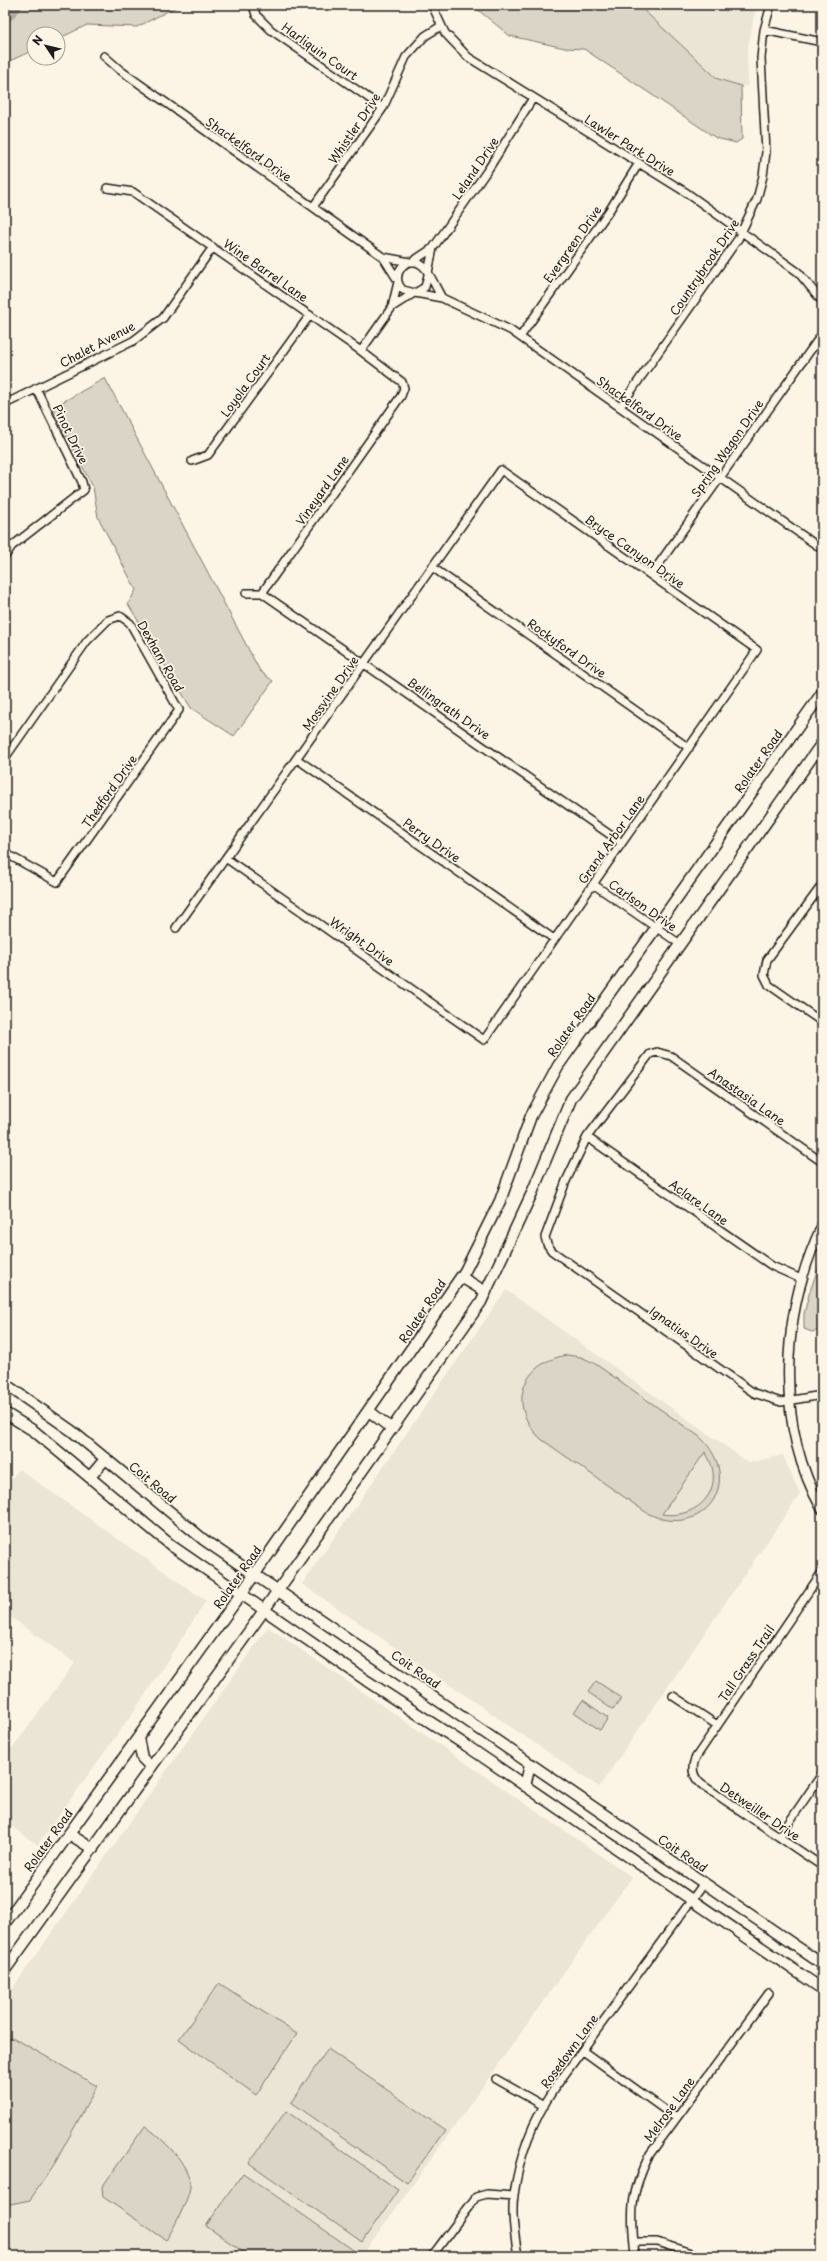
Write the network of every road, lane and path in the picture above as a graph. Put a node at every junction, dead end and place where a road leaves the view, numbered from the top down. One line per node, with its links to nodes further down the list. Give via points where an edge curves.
1 (253, 5): 9 (street, Harliquin Court, via 256,16 271,30)
2 (432, 5): 4 (street, Lawler Park Drive)
3 (771, 5): 5 (street, Countrybrook Drive)
4 (441, 26): 8 (street, Lawler Park Drive, via 453,43 468,57); 9 (street, Whistler Drive, via 418,43 406,58)
5 (764, 30): 6 (street); 13 (street, Countrybrook Drive, via 761,72 766,140 765,164 757,199)
6 (822, 42)
7 (104, 56): 12 (street, Shackelford Drive)
8 (533, 98): 10 (street, Lawler Park Drive); 15 (street, Leland Drive, via 489,168)
9 (383, 108): 12 (street, Whistler Drive)
10 (639, 163): 13 (street, Lawler Park Drive); 26 (street, Evergreen Drive, via 609,211)
11 (107, 188): 14 (street, Wine Barrel Lane, via 133,192)
12 (313, 207): 16 (street, Shackelford Drive)
13 (742, 232): 22 (street, Lawler Park Drive, via 798,272); 31 (street, Countrybrook Drive)
14 (213, 247): 24 (street, Wine Barrel Lane); 29 (street, Chalet Avenue, via 163,318 133,341)
15 (433, 248): 17 (street, Leland Drive); 18 (street, Leland Drive)
16 (383, 257): 17 (street, Shackelford Drive); 19 (street, Shackelford Drive)
17 (411, 262): 18 (street, via 422,265); 19 (street, via 400,269)
18 (428, 274): 20 (street, via 425,287); 21 (street)
19 (397, 281): 20 (street, via 404,290); 23 (street)
20 (414, 293): 21 (street, Shackelford Drive); 23 (street)
21 (442, 298): 26 (street, Shackelford Drive)
22 (822, 301)
23 (392, 307): 27 (street)
24 (310, 315): 27 (street, Wine Barrel Lane); 32 (street, Loyola Court, via 208,455)
25 (822, 334): 34 (street, Spring Wagon Drive)
26 (520, 337): 31 (street, Shackelford Drive)
27 (362, 351): 28 (street, Wine Barrel Lane, via 399,378)
28 (403, 385): 40 (street, Vineyard Lane, via 401,396)
29 (36, 388): 30 (street, Chalet Avenue); 36 (street, Pinot Drive, via 82,482 83,491 12,546)
30 (5, 404)
31 (620, 407): 34 (street, Shackelford Drive)
32 (192, 461)
33 (501, 470): 37 (street, Mossvine Drive); 38 (street, Bryce Canyon Drive)
34 (720, 478): 35 (street, Shackelford Drive); 38 (street, Spring Wagon Drive)
35 (821, 546)
36 (5, 556)
37 (432, 567): 42 (street, Mossvine Drive); 46 (street, Rockyford Drive)
38 (651, 575): 41 (street, Bryce Canyon Drive)
39 (246, 593): 40 (street)
40 (262, 593): 42 (street, Bellingrath Drive)
41 (757, 650): 46 (street, Grand Arbor Lane)
42 (365, 663): 48 (street, Mossvine Drive); 49 (street, Bellingrath Drive)
43 (822, 693): 55 (main road, Rolater Road)
44 (179, 710): 47 (street, Dexham Road, via 130,623 120,616 108,620 87,641); 50 (street, Thedford Drive, via 56,883)
45 (822, 743): 57 (main road)
46 (689, 748): 49 (street, Grand Arbor Lane)
47 (5, 758)
48 (298, 759): 51 (street, Mossvine Drive); 56 (street, Perry Drive)
49 (622, 844): 52 (street, Grand Arbor Lane)
50 (5, 853)
51 (227, 859): 54 (street, Mossvine Drive); 59 (street, Wright Drive)
52 (593, 884): 55 (street, Carlson Drive); 56 (street, Grand Arbor Lane)
53 (822, 885): 58 (street, via 767,960 764,974 772,987)
54 (176, 928)
55 (656, 928): 57 (street, Carlson Drive); 63 (main road, Rolater Road, via 558,1066 531,1116 500,1201)
56 (554, 939): 59 (street, Grand Arbor Lane)
57 (680, 944): 65 (main road, via 570,1099 532,1193)
58 (822, 1022)
59 (484, 1040)
60 (588, 1137): 61 (street, Anastasia Lane, via 644,1059 657,1052 671,1056); 64 (street, Aclare Lane, via 772,1266); 68 (street, Ignatius Drive, via 566,1181 545,1237 552,1251 744,1387 763,1397)
61 (822, 1162)
62 (822, 1226): 64 (street)
63 (461, 1277): 65 (main road); 69 (main road, Rolater Road)
64 (801, 1279): 68 (street, via 790,1340)
65 (486, 1292): 71 (main road)
66 (5, 1384): 72 (main road, Coit Road)
67 (822, 1395): 68 (street, Ignatius Drive)
68 (790, 1402): 74 (street, via 796,1444 806,1475)
69 (369, 1411): 71 (main road); 76 (main road, Rolater Road)
70 (5, 1413): 73 (main road, via 34,1431)
71 (392, 1429): 77 (main road)
72 (106, 1458): 73 (main road); 76 (main road, Coit Road, via 191,1530)
73 (90, 1477): 78 (main road, via 172,1546)
74 (822, 1509)
75 (822, 1572): 81 (street, Tall Grass Trail)
76 (254, 1574): 77 (main road, Coit Road); 78 (main road, Rolater Road)
77 (278, 1590): 79 (main road); 83 (main road, Coit Road)
78 (241, 1594): 79 (main road); 82 (main road, Rolater Road)
79 (264, 1610): 84 (main road); 87 (main road)
80 (673, 1696): 81 (street)
81 (718, 1725): 85 (street, Tall Grass Trail, via 694,1759)
82 (138, 1738): 84 (main road, via 142,1758); 89 (main road, Rolater Road)
83 (530, 1765): 87 (main road); 88 (main road); 93 (main road, Coit Road)
84 (151, 1767): 91 (main road)
85 (693, 1769): 90 (street, Detweiller Drive, via 694,1776 701,1784)
86 (822, 1774): 90 (street)
87 (514, 1779): 88 (main road)
88 (525, 1786): 94 (main road)
89 (69, 1834): 91 (main road); 95 (main road, Rolater Road)
90 (779, 1837): 92 (street, Detweiller Drive)
91 (92, 1850): 97 (main road)
92 (822, 1866)
93 (704, 1883): 94 (street, Rosedown Lane); 96 (main road, Coit Road)
94 (692, 1900): 98 (main road); 100 (street, Rosedown Lane)
95 (5, 1923)
96 (822, 1964)
97 (5, 1970)
98 (822, 1989)
99 (769, 1993): 103 (street, Melrose Lane)
100 (583, 2051): 102 (street, Rosedown Lane); 103 (street)
101 (496, 2079): 102 (street)
102 (544, 2106): 104 (street, Rosedown Lane, via 530,2134)
103 (676, 2118): 105 (street, Melrose Lane, via 650,2154 638,2180 631,2221)
104 (514, 2196): 106 (street, via 487,2194 476,2197); 107 (street, Rosedown Lane)
105 (634, 2242): 108 (street, Melrose Lane); 109 (street, via 657,2242)
106 (432, 2256)
107 (518, 2256)
108 (635, 2256)
109 (700, 2256)

